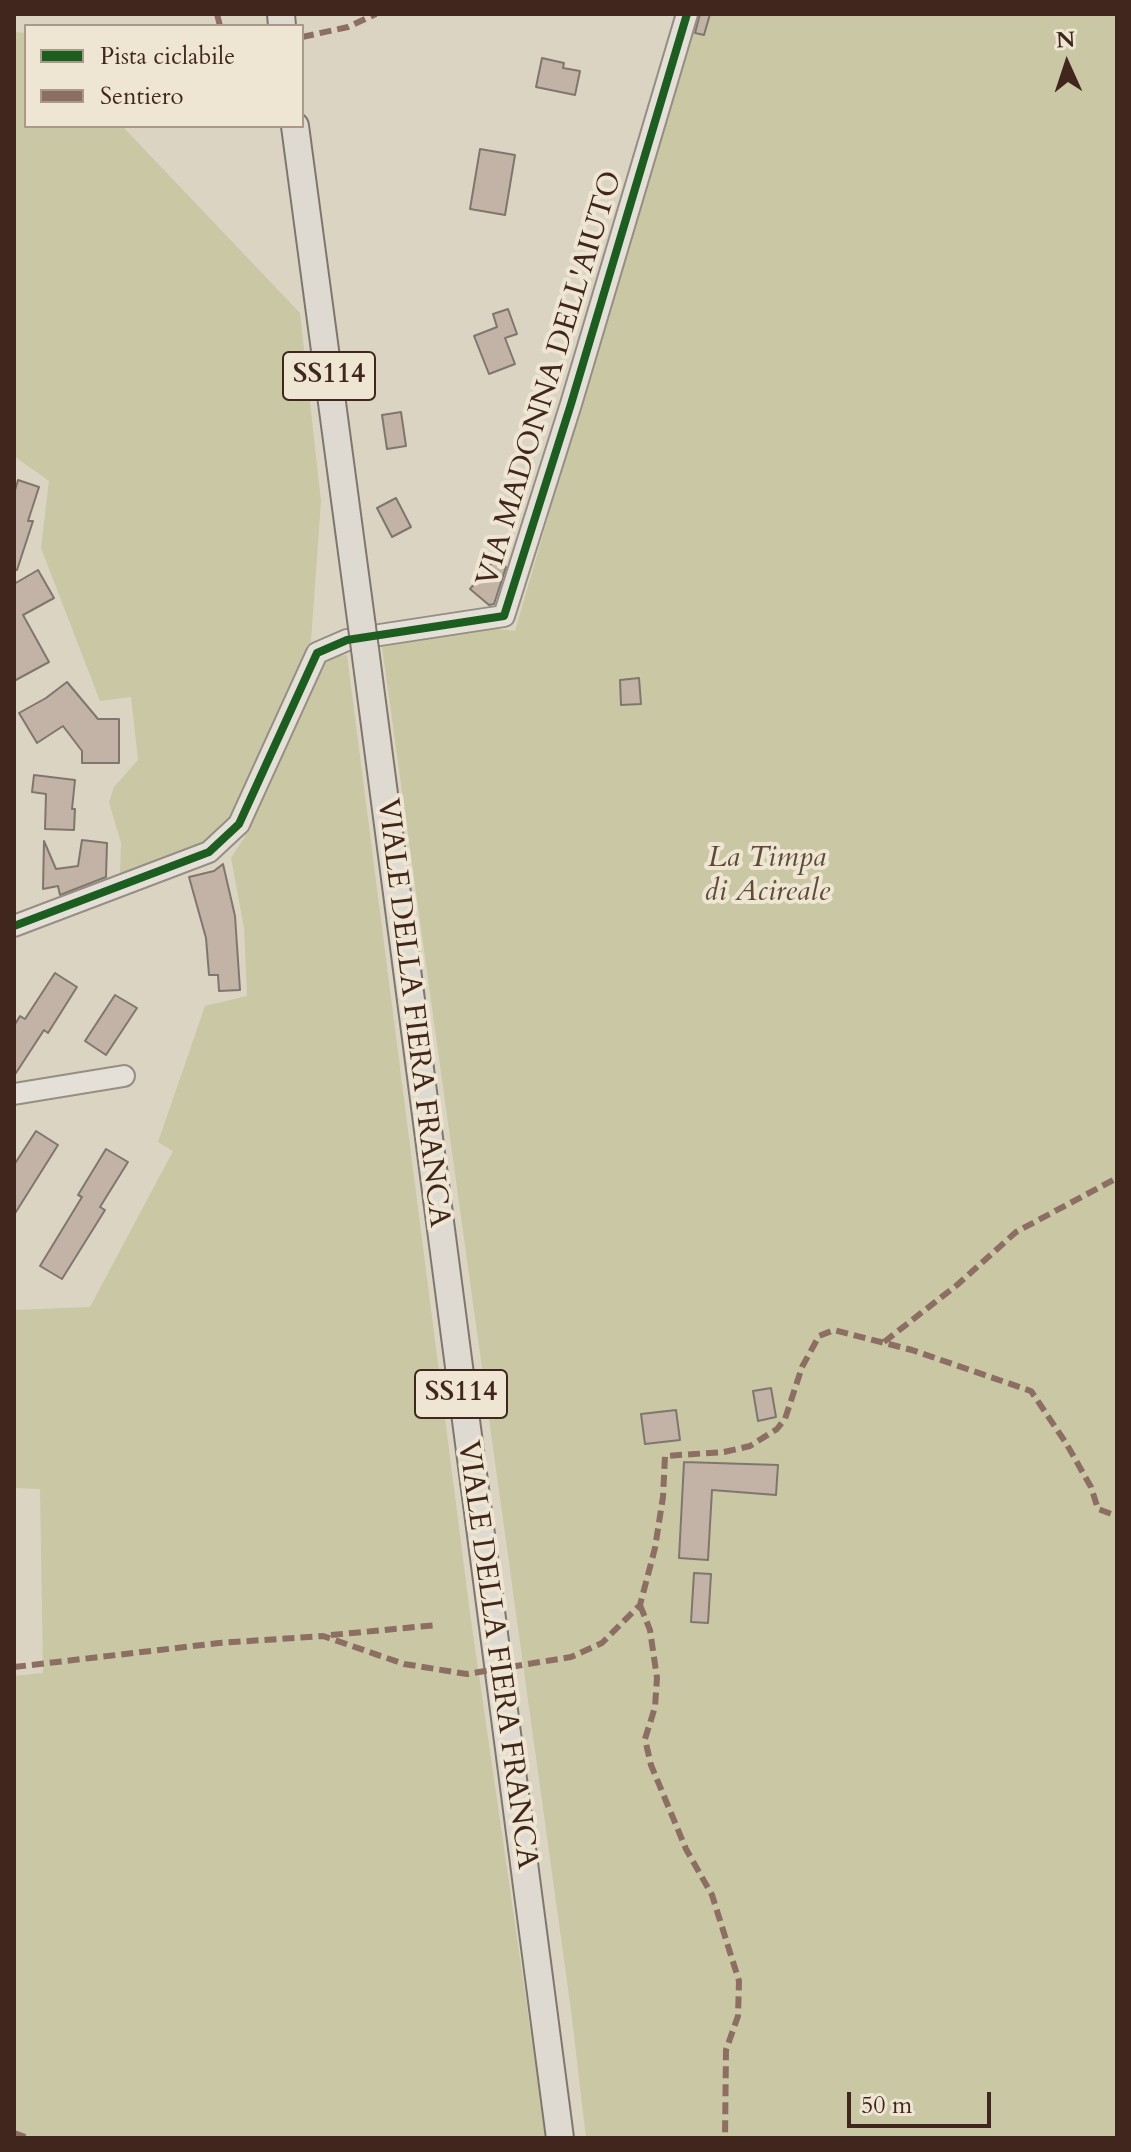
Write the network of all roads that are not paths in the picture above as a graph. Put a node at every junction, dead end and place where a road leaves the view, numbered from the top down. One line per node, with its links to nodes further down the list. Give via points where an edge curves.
1 (687, 14): 3 (street, VIA MADONNA DELL'AIUTO, via 504,616 347,640 317,653 239,824 209,852)
2 (295, 128): 6 (main road, VIALE DELLA FIERA FRANCA / SS114)
3 (14, 926)
4 (124, 1076): 5 (street)
5 (14, 1094)
6 (560, 2138)

